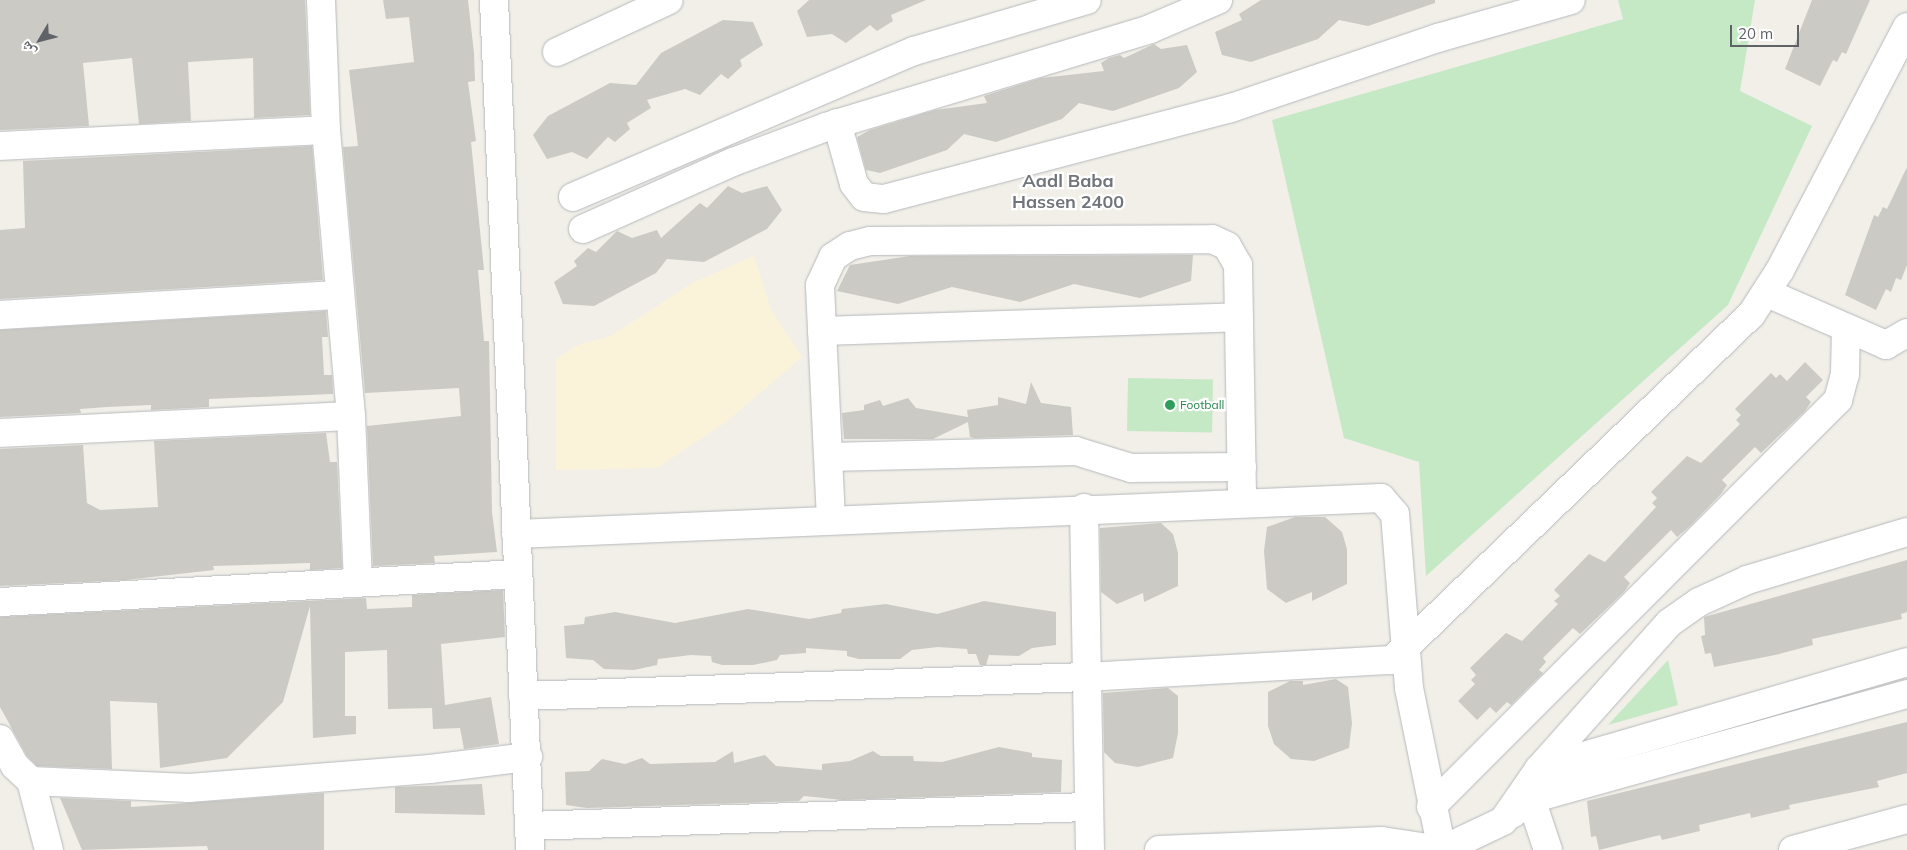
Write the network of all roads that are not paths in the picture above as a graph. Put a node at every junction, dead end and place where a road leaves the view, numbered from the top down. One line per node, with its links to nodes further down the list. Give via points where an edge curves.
1 (321, 0): 10 (street)
2 (494, 0): 29 (street)
3 (669, 0): 8 (street)
4 (1087, 0): 12 (street, via 914,51)
5 (1218, 0): 9 (street, via 1150,28)
6 (1571, 0): 9 (street, via 1438,38 1231,108 884,199 864,197 854,184)
7 (1907, 28): 14 (street)
8 (557, 52)
9 (838, 123): 13 (street, via 732,162)
10 (326, 130): 11 (street); 15 (street)
11 (0, 146)
12 (574, 197)
13 (583, 229)
14 (1767, 293): 18 (street); 33 (street, via 1734,335)
15 (339, 295): 16 (street); 21 (street)
16 (0, 315)
17 (1239, 317): 19 (street); 19 (street, via 1236,258 1228,246 1212,239 870,241 850,246 827,266 820,285); 24 (street)
18 (1846, 328): 20 (street, via 1886,345); 44 (street, via 1845,374 1838,400)
19 (822, 331): 23 (street)
20 (1907, 333)
21 (351, 416): 22 (street); 31 (street)
22 (0, 433)
23 (828, 458): 24 (street, via 1076,451 1132,468); 27 (street)
24 (1242, 467): 25 (street)
25 (1242, 501): 26 (street); 33 (street, via 1374,496 1387,502 1396,522)
26 (1084, 508): 27 (street); 35 (street)
27 (832, 520): 29 (street)
28 (1907, 532): 40 (street, via 1747,580 1699,602 1669,623)
29 (516, 534): 30 (street)
30 (518, 574): 31 (street); 37 (street)
31 (358, 582): 32 (street)
32 (0, 602)
33 (1404, 652): 35 (street, via 1380,664); 44 (street)
34 (1907, 662): 40 (street)
35 (1086, 677): 37 (street); 43 (street)
36 (1907, 694): 42 (street)
37 (522, 696): 39 (street)
38 (0, 739): 41 (street)
39 (528, 757): 41 (street, via 430,770 189,788); 47 (street)
40 (1539, 769): 46 (street)
41 (15, 771): 48 (street)
42 (1530, 799): 46 (street); 52 (street)
43 (1088, 807): 47 (street); 49 (street)
44 (1431, 808): 51 (street)
45 (1907, 819): 53 (street)
46 (1503, 821): 51 (street)
47 (530, 838)
48 (49, 850)
49 (1090, 850)
50 (1159, 850): 51 (street, via 1382,841)
51 (1442, 850)
52 (1548, 850)
53 (1793, 850)

